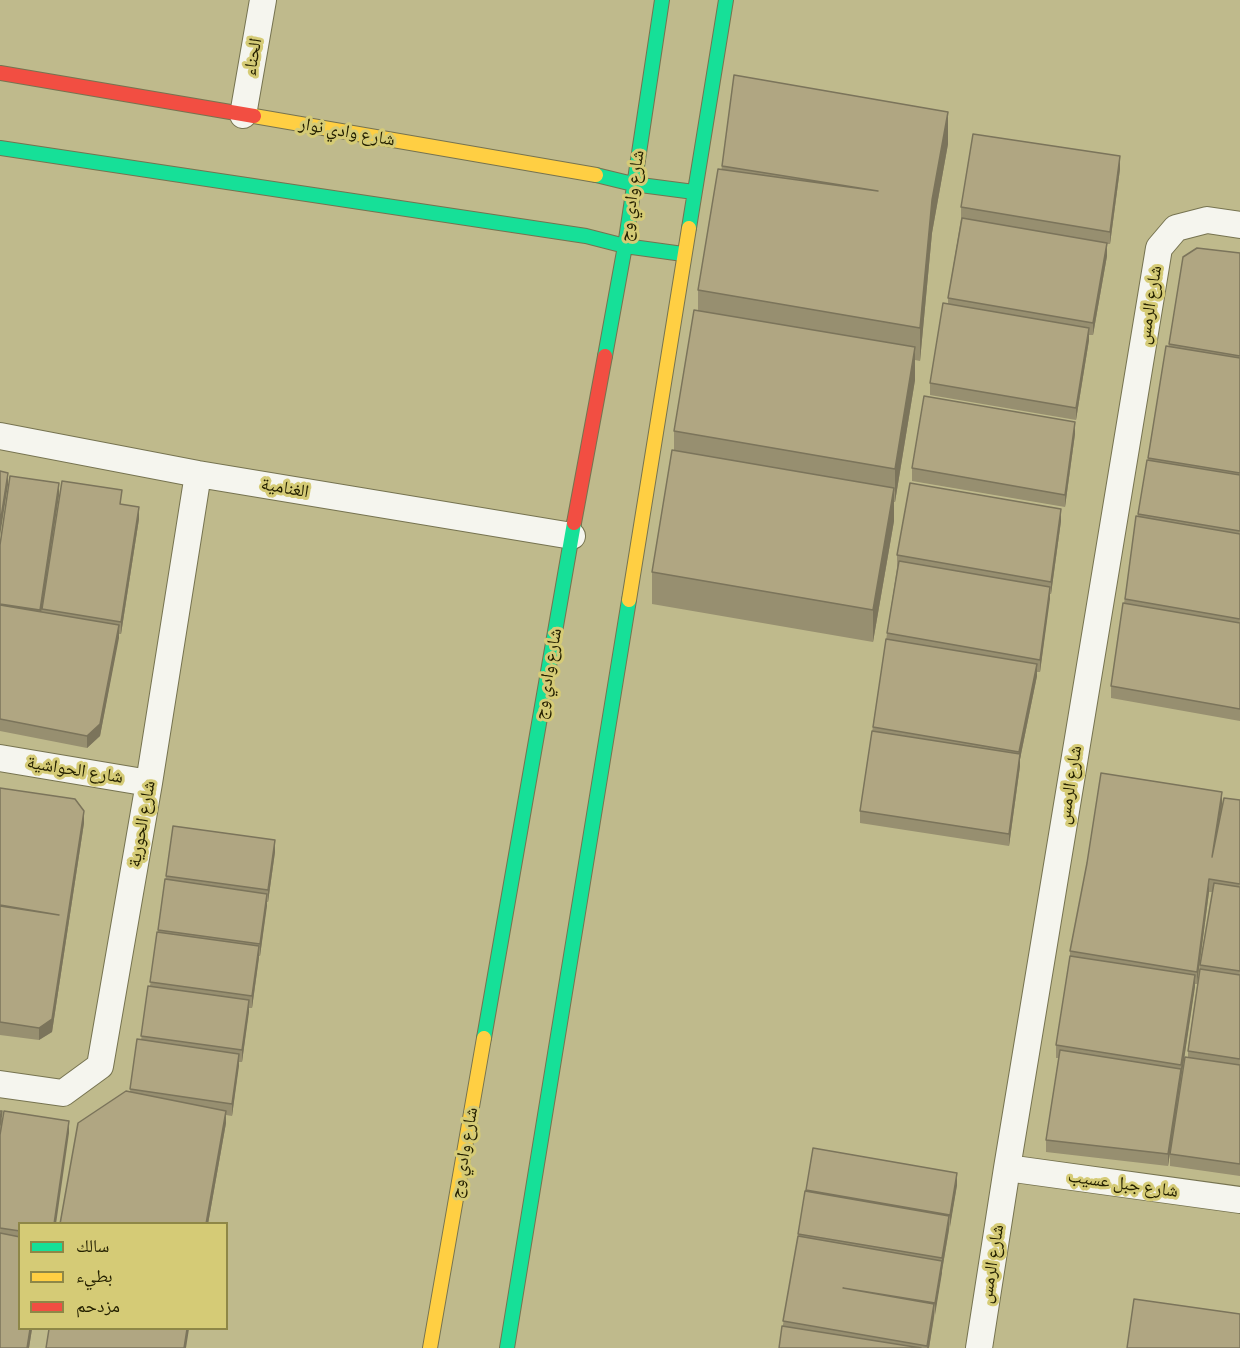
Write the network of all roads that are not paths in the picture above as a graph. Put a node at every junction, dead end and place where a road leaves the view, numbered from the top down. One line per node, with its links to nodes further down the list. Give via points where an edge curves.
1 (263, 0): 5 (street, الحناء)
2 (662, 0): 7 (street, شارع وادي وج)
3 (726, 0): 8 (street)
4 (0, 74): 5 (street, شارع وادي نوار)
5 (243, 115): 7 (street, شارع وادي نوار)
6 (0, 148): 10 (street, via 586,236)
7 (633, 183): 8 (street, شارع وادي نوار); 10 (street, شارع وادي وج)
8 (694, 192): 11 (street)
9 (1240, 225): 18 (street, شارع الرمس, via 1206,220 1176,228 1159,248)
10 (625, 246): 11 (street); 14 (street, شارع وادي وج)
11 (683, 254): 21 (street)
12 (0, 436): 13 (street, الغنامية)
13 (198, 474): 14 (street, الغنامية); 16 (street, شارع الحورية)
14 (572, 537): 20 (street, شارع وادي وج)
15 (0, 758): 16 (street, شارع الحواشية)
16 (149, 783): 17 (street, شارع الحورية, via 99,1066 63,1093)
17 (0, 1084)
18 (1006, 1168): 19 (street, شارع جبل عسيب); 22 (street, شارع الرمس)
19 (1240, 1200)
20 (430, 1348)
21 (507, 1348)
22 (979, 1348)

